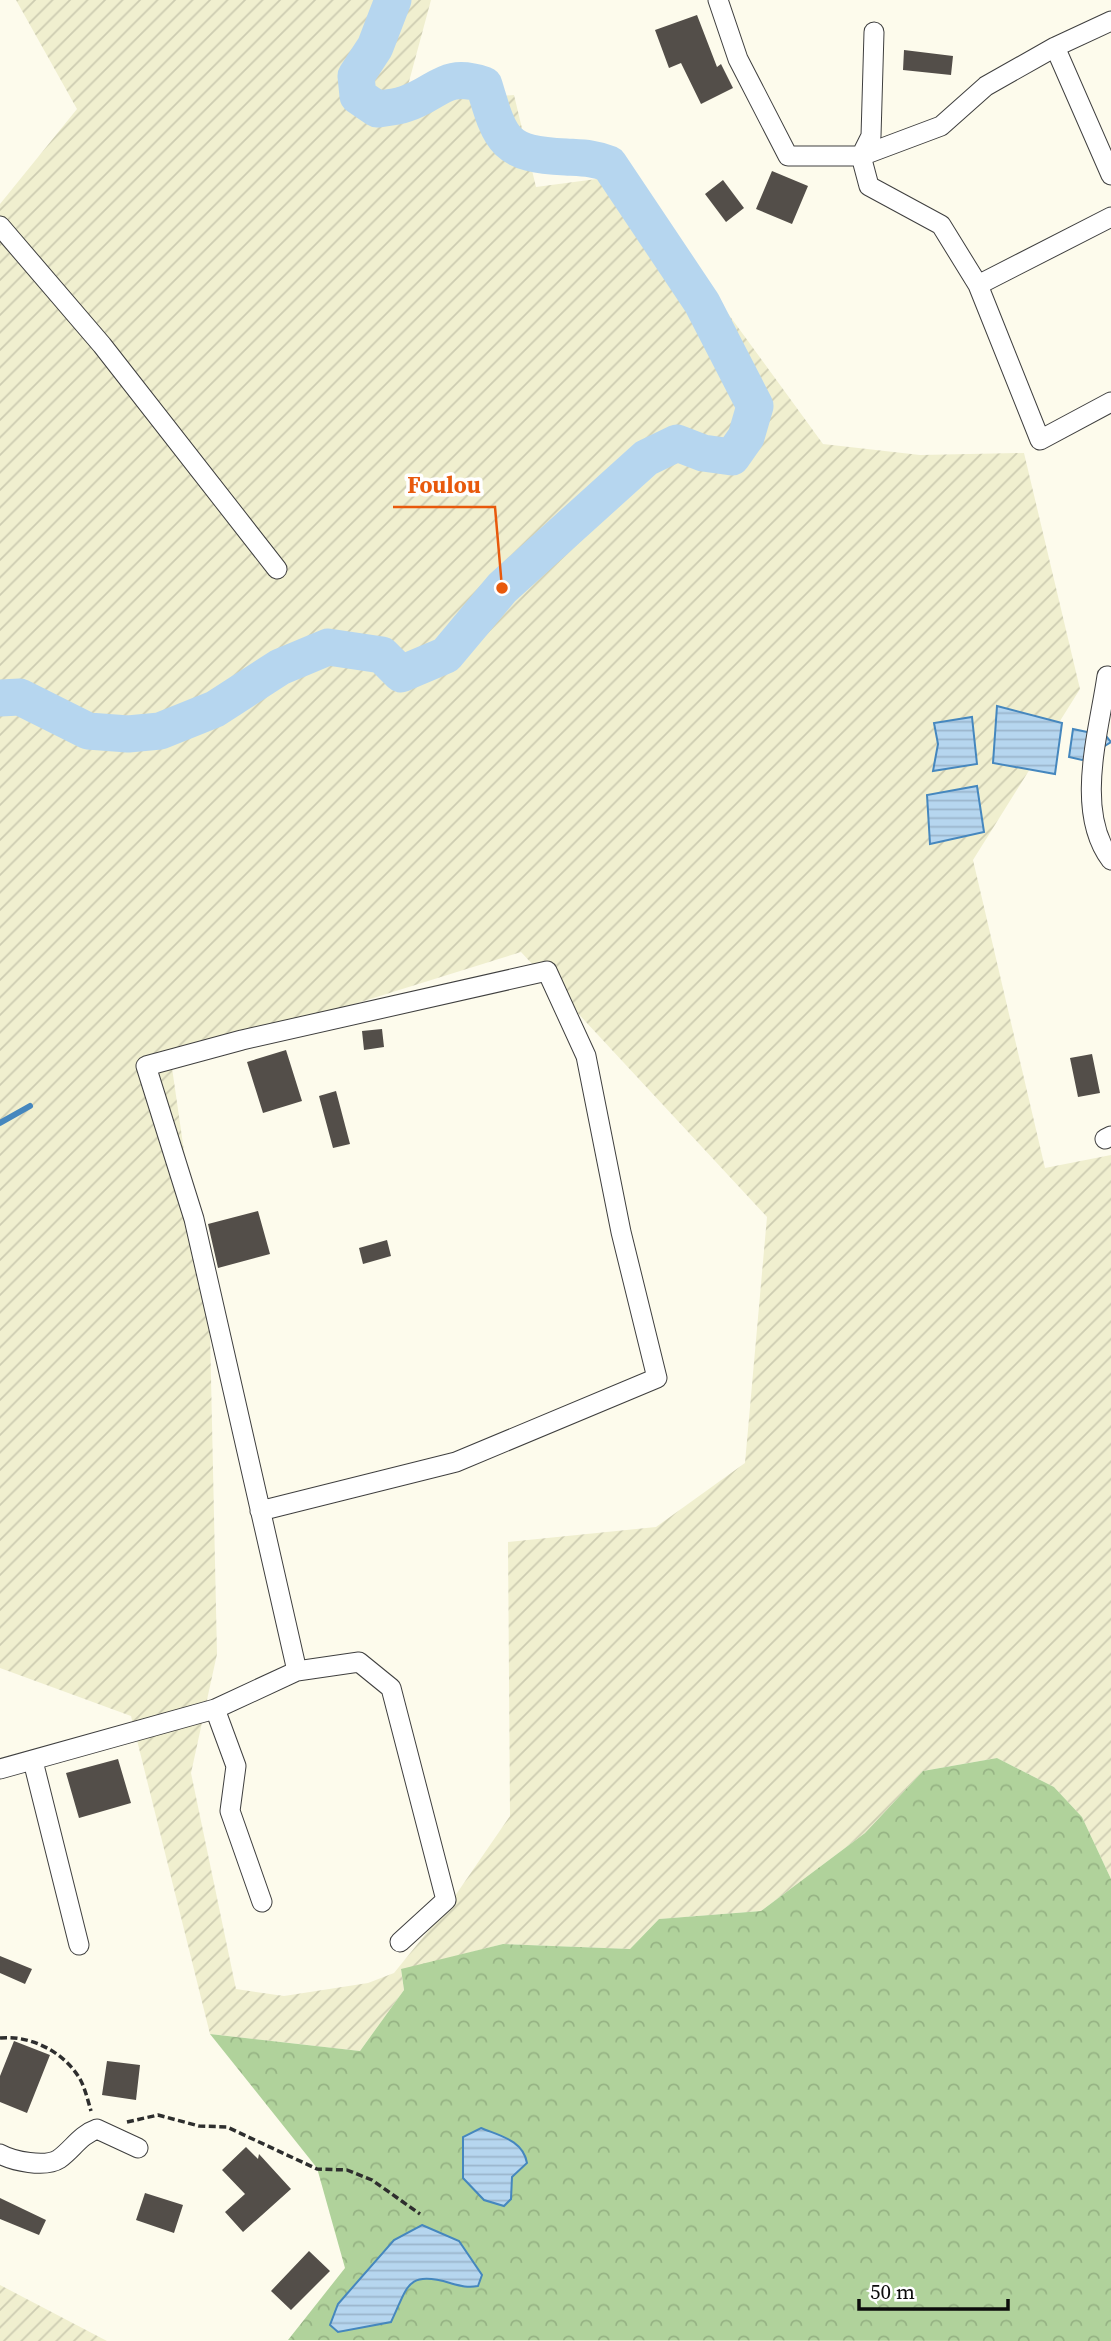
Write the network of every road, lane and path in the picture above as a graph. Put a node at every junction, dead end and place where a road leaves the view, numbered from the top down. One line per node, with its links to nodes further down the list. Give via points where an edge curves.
1 (718, 0): 5 (street, via 738,59 788,156)
2 (1111, 21): 4 (street)
3 (874, 32): 5 (street, via 871,136)
4 (1055, 47): 5 (street, via 986,86 941,127); 6 (street)
5 (861, 156): 9 (street, via 869,186 941,225)
6 (1111, 175)
7 (1111, 217): 9 (street)
8 (0, 226): 11 (street, via 102,345)
9 (978, 285): 10 (street, via 1040,440)
10 (1111, 402)
11 (277, 569)
12 (1107, 676): 13 (street, via 1091,794 1102,847)
13 (1111, 860)
14 (260, 1511): 14 (street, via 194,1219 146,1066 547,971 586,1056 621,1232 657,1378 456,1462); 15 (street)
15 (297, 1671): 16 (street); 20 (street, via 359,1662 391,1688 446,1900)
16 (215, 1709): 17 (street); 19 (street, via 236,1766 230,1811)
17 (33, 1761): 18 (street); 21 (street)
18 (0, 1769)
19 (262, 1902)
20 (400, 1942)
21 (79, 1945)
22 (0, 2038): 23 (path, via 51,2047 80,2078)
23 (97, 2129): 24 (street); 25 (street, via 50,2162 13,2161); 26 (path, via 158,2115 199,2126 227,2127 317,2169 347,2170 372,2180)
24 (138, 2148)
25 (0, 2154)
26 (420, 2214)

